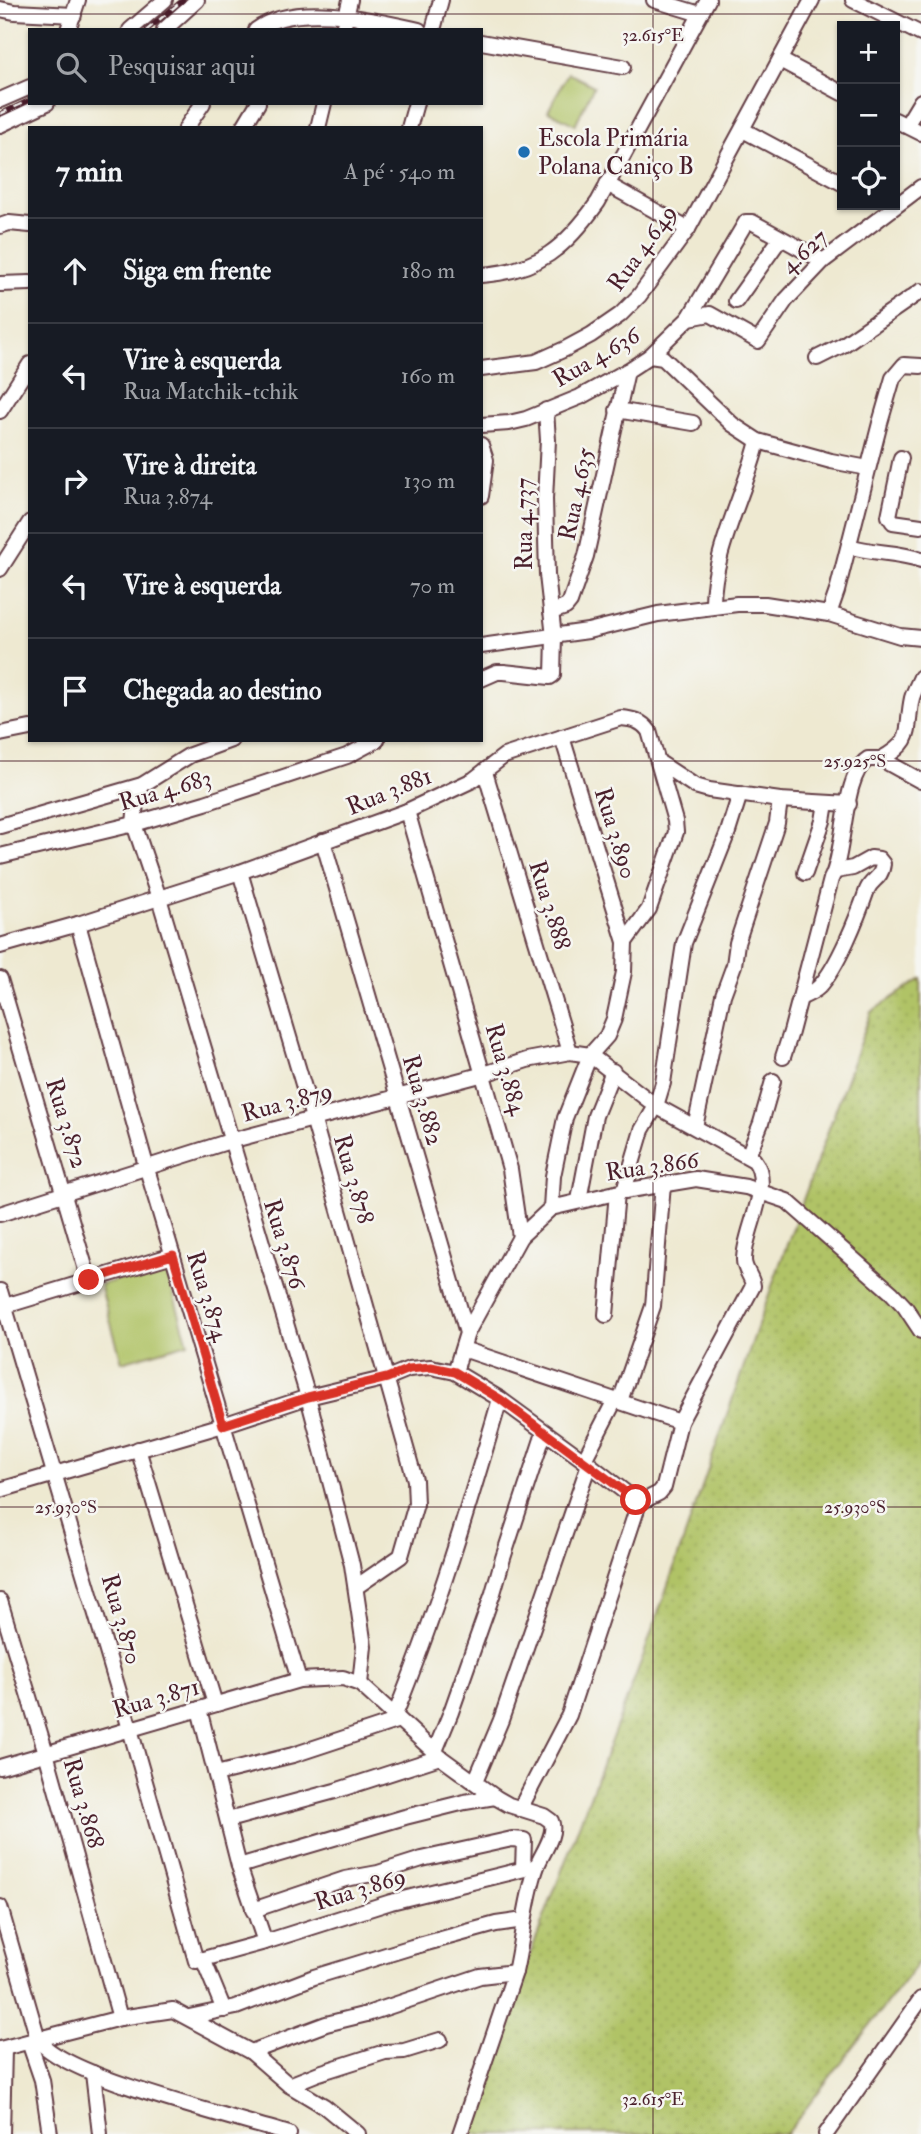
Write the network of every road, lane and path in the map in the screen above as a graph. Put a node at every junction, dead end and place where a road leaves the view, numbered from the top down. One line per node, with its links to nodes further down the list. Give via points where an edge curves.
1 (78, 0): 12 (street)
2 (165, 0): 14 (street)
3 (197, 0): 15 (street)
4 (441, 0): 19 (street)
5 (654, 0): 11 (street)
6 (708, 0): 11 (street)
7 (812, 0): 22 (street, Rua 4.649)
8 (853, 0): 20 (street)
9 (349, 7): 16 (street, via 277,17); 17 (street); 18 (street)
10 (0, 9): 12 (street)
11 (701, 14): 42 (street)
12 (74, 15): 13 (street)
13 (69, 28)
14 (132, 28)
15 (166, 28)
16 (260, 28)
17 (344, 28)
18 (413, 28)
19 (434, 28)
20 (921, 34)
21 (483, 42): 23 (street)
22 (780, 61): 25 (street); 39 (street, Rua 4.649)
23 (623, 67)
24 (28, 88): 26 (street)
25 (837, 90)
26 (0, 100)
27 (921, 101): 33 (street)
28 (43, 105): 34 (street)
29 (202, 105): 35 (street)
30 (257, 105): 36 (street)
31 (324, 105): 37 (street)
32 (416, 105): 38 (street)
33 (900, 123): 40 (street)
34 (0, 125)
35 (187, 126)
36 (244, 126)
37 (318, 126)
38 (410, 126)
39 (743, 130): 41 (street); 48 (street, Rua 4.649)
40 (921, 133)
41 (837, 180)
42 (607, 184): 48 (street); 51 (street, via 568,241 528,265)
43 (921, 187): 44 (street, 4.627)
44 (900, 200)
45 (884, 210): 50 (street, 4.627)
46 (28, 225): 47 (street)
47 (0, 226)
48 (688, 229): 61 (street, Rua 4.649, via 639,296 591,335 536,362)
49 (780, 239): 50 (street); 55 (street); 56 (street, Rua 4.636, via 746,222)
50 (823, 261): 56 (street, 4.627, via 786,300 758,341 710,314)
51 (483, 275)
52 (28, 283): 53 (street)
53 (0, 284)
54 (920, 292): 58 (street)
55 (736, 300)
56 (689, 318): 57 (street, Rua 4.636)
57 (650, 356): 62 (street, Rua 4.636); 68 (street, via 663,358 732,424)
58 (817, 358)
59 (921, 366): 71 (street, via 904,365 893,378)
60 (28, 367): 65 (street)
61 (483, 369)
62 (627, 371): 63 (street, Rua 4.636); 64 (street, Rua 4.635)
63 (546, 410): 67 (street, Rua 4.636, via 509,423); 79 (street, Rua 4.737)
64 (617, 410): 66 (street); 79 (street, Rua 4.635, via 586,556 570,602)
65 (0, 411)
66 (693, 423)
67 (483, 425)
68 (758, 441): 71 (street); 78 (street, via 717,566)
69 (483, 450): 72 (street)
70 (901, 458): 74 (street, via 889,516 893,522)
71 (868, 468): 75 (street)
72 (483, 482)
73 (28, 525): 77 (street)
74 (921, 526)
75 (849, 546): 76 (street); 80 (street)
76 (921, 560)
77 (0, 569)
78 (713, 606): 80 (street, via 765,604); 81 (street)
79 (551, 612): 81 (street, Rua 4.737)
80 (829, 614): 82 (street)
81 (554, 637): 83 (street); 85 (street, Rua 4.737, via 552,677 504,671)
82 (921, 638)
83 (483, 646)
84 (921, 677): 93 (street, via 906,737)
85 (483, 678)
86 (28, 728): 87 (street)
87 (0, 734)
88 (562, 737): 94 (street, Rua 3.881, via 621,718 633,719 649,731); 95 (street, Rua 3.881, via 504,757); 112 (street, Rua 3.890)
89 (193, 742): 92 (street)
90 (226, 742): 92 (street)
91 (373, 742): 103 (street, Rua 4.683, via 322,765)
92 (190, 755): 97 (street)
93 (881, 759): 96 (street); 101 (street, via 868,759 861,765)
94 (660, 763): 98 (street, via 695,786); 112 (street, Rua 3.881, via 675,821 674,842 649,909)
95 (485, 772): 102 (street, Rua 3.881); 116 (street, Rua 3.888)
96 (921, 781)
97 (142, 785): 103 (street); 104 (street)
98 (740, 794): 99 (street); 123 (street, via 684,943)
99 (780, 800): 100 (street); 125 (street, via 777,823 723,995)
100 (826, 803): 101 (street); 109 (street)
101 (849, 804): 107 (street)
102 (407, 811): 105 (street, Rua 3.881); 120 (street, Rua 3.884)
103 (134, 824): 106 (street, Rua 4.683); 110 (street, Rua 3.876)
104 (0, 826)
105 (323, 841): 108 (street, Rua 3.881); 122 (street, Rua 3.882)
106 (0, 856)
107 (836, 870): 115 (street); 115 (street, via 853,868 871,858 883,863 828,975 818,988)
108 (240, 872): 110 (street, Rua 3.881); 124 (street, Rua 3.878)
109 (805, 873)
110 (159, 898): 111 (street, Rua 3.881); 126 (street, Rua 3.876)
111 (78, 923): 113 (street, Rua 3.881); 128 (street, Rua 3.874)
112 (625, 942): 117 (street, via 614,1019 607,1036)
113 (0, 946)
114 (0, 979): 132 (street, Rua 3.872)
115 (800, 998): 118 (street)
116 (570, 1052): 117 (street, Rua 3.879); 120 (street, Rua 3.879, via 527,1059)
117 (590, 1055): 119 (street, Rua 3.879); 134 (street, via 565,1118 552,1176)
118 (783, 1057)
119 (613, 1071): 123 (street, Rua 3.879); 133 (street, via 595,1116)
120 (484, 1074): 122 (street, Rua 3.879); 136 (street, Rua 3.884, via 510,1169)
121 (773, 1081): 127 (street)
122 (399, 1097): 124 (street, Rua 3.879); 142 (street, Rua 3.882)
123 (656, 1106): 125 (street, Rua 3.879); 131 (street, via 642,1130)
124 (313, 1118): 126 (street, Rua 3.879); 145 (street, Rua 3.878)
125 (695, 1127): 127 (street, Rua 3.879)
126 (230, 1141): 128 (street, Rua 3.879); 146 (street, Rua 3.876)
127 (748, 1156): 130 (street, via 760,1167)
128 (147, 1169): 132 (street, Rua 3.879); 137 (street, Rua 3.874)
129 (663, 1184): 130 (street, Rua 3.866, via 712,1180); 131 (street, Rua 3.866); 148 (street, via 653,1306)
130 (761, 1191): 141 (street, Rua 3.866, via 787,1201 841,1247 892,1293); 149 (street, via 744,1260 753,1286)
131 (620, 1192): 133 (street, Rua 3.866); 140 (street)
132 (65, 1195): 135 (street, Rua 3.879); 138 (street, Rua 3.872)
133 (579, 1200): 134 (street, Rua 3.866)
134 (551, 1208): 136 (street)
135 (0, 1214)
136 (520, 1237): 142 (street)
137 (173, 1255): 138 (street); 150 (street, Rua 3.874)
138 (89, 1280): 139 (street)
139 (2, 1298): 154 (street, Rua 3.870)
140 (606, 1315)
141 (921, 1331)
142 (467, 1333): 143 (street)
143 (463, 1349): 144 (street); 148 (street)
144 (455, 1372): 145 (street, via 431,1367); 147 (street)
145 (387, 1378): 146 (street); 157 (street, Rua 3.878, via 415,1480 416,1504 401,1556)
146 (308, 1397): 150 (street); 157 (street, Rua 3.876)
147 (500, 1399): 151 (street); 163 (street, via 464,1524)
148 (617, 1401): 149 (street); 153 (street)
149 (680, 1422): 156 (street, via 664,1487)
150 (223, 1425): 152 (street); 159 (street, Rua 3.874)
151 (544, 1433): 153 (street); 166 (street)
152 (138, 1449): 154 (street); 161 (street)
153 (587, 1462): 156 (street); 169 (street, via 501,1720)
154 (55, 1473): 155 (street); 164 (street, Rua 3.870)
155 (0, 1490)
156 (639, 1503): 171 (street, via 569,1715)
157 (356, 1587): 160 (street, Rua 3.876, via 364,1646)
158 (0, 1601): 165 (street, Rua 3.868)
159 (299, 1679): 160 (street, Rua 3.871, via 343,1678); 161 (street, Rua 3.871)
160 (360, 1684): 163 (street)
161 (215, 1704): 162 (street, Rua 3.871)
162 (199, 1709): 164 (street, Rua 3.871); 168 (street)
163 (397, 1717): 166 (street); 168 (street, via 293,1755)
164 (130, 1729): 165 (street, Rua 3.871); 179 (street, Rua 3.870)
165 (46, 1753): 167 (street, Rua 3.871); 184 (street, Rua 3.868)
166 (437, 1754): 169 (street); 172 (street, via 335,1791)
167 (0, 1767)
168 (216, 1774): 172 (street)
169 (475, 1782): 170 (street)
170 (495, 1797): 171 (street); 173 (street, via 405,1817)
171 (520, 1809): 174 (street, via 544,1816 553,1824)
172 (228, 1821): 173 (street)
173 (239, 1866): 176 (street)
174 (530, 1867): 176 (street, via 524,1840 512,1839 345,1879); 177 (street); 178 (street, Rua 3.869, via 391,1902)
175 (0, 1907): 185 (street)
176 (253, 1910): 178 (street)
177 (524, 1920): 180 (street); 182 (street, via 410,1948)
178 (265, 1942): 179 (street, Rua 3.869)
179 (200, 1960): 182 (street, Rua 3.870)
180 (514, 1972): 188 (street, via 456,1983); 196 (street)
181 (921, 1999): 197 (street)
182 (223, 2010): 183 (street)
183 (189, 2017): 184 (street, via 173,2010); 188 (street)
184 (120, 2018): 185 (street)
185 (33, 2040): 187 (street); 189 (street, via 58,2058); 192 (street)
186 (440, 2040): 190 (street, via 385,2052)
187 (2, 2049): 191 (street)
188 (251, 2052): 190 (street)
189 (93, 2073): 193 (street); 194 (street)
190 (289, 2085): 195 (street)
191 (2, 2134)
192 (50, 2134)
193 (100, 2134)
194 (289, 2134)
195 (358, 2134)
196 (460, 2134)
197 (826, 2134)

